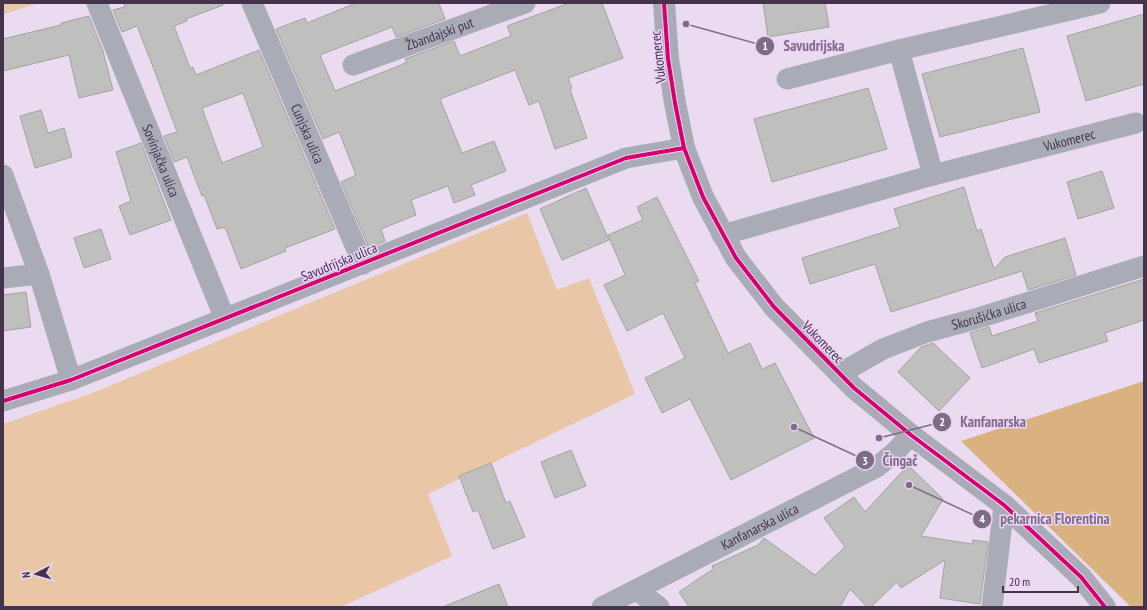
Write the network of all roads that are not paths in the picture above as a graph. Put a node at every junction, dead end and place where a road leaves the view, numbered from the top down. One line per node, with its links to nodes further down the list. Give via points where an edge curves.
1 (97, 3): 19 (street, Sovinjačka ulica)
2 (252, 3): 15 (street, Cunjska ulica)
3 (525, 3): 8 (street, Žbandajski put)
4 (664, 3): 11 (street, Vukomerec, via 668,59)
5 (1100, 3): 6 (street)
6 (1036, 10): 7 (street)
7 (899, 50): 9 (street); 12 (street)
8 (353, 65)
9 (787, 79)
10 (1136, 123): 12 (street, Vukomerec)
11 (684, 148): 14 (street, Vukomerec, via 703,197); 15 (street, Savudrijska ulica, via 626,158)
12 (933, 174): 14 (street, Vukomerec)
13 (3, 175): 17 (street)
14 (722, 235): 20 (street, Vukomerec, via 736,258 774,307)
15 (363, 264): 19 (street, Savudrijska ulica)
16 (1144, 266): 20 (street, Skorušićka ulica, via 975,320 927,332 883,349)
17 (39, 274): 18 (street); 21 (street)
18 (3, 278)
19 (225, 319): 21 (street, Savudrijska ulica)
20 (839, 374): 23 (street, Vukomerec)
21 (71, 380): 22 (street, Savudrijska ulica)
22 (3, 401)
23 (911, 435): 24 (street, Vukomerec); 25 (street, Kanfanarska ulica, via 877,467)
24 (1004, 505): 28 (street); 29 (street, Vukomerec, via 1081,577)
25 (637, 590): 26 (street, Kanfanarska ulica); 27 (street)
26 (602, 607)
27 (659, 607)
28 (992, 607)
29 (1105, 607)

